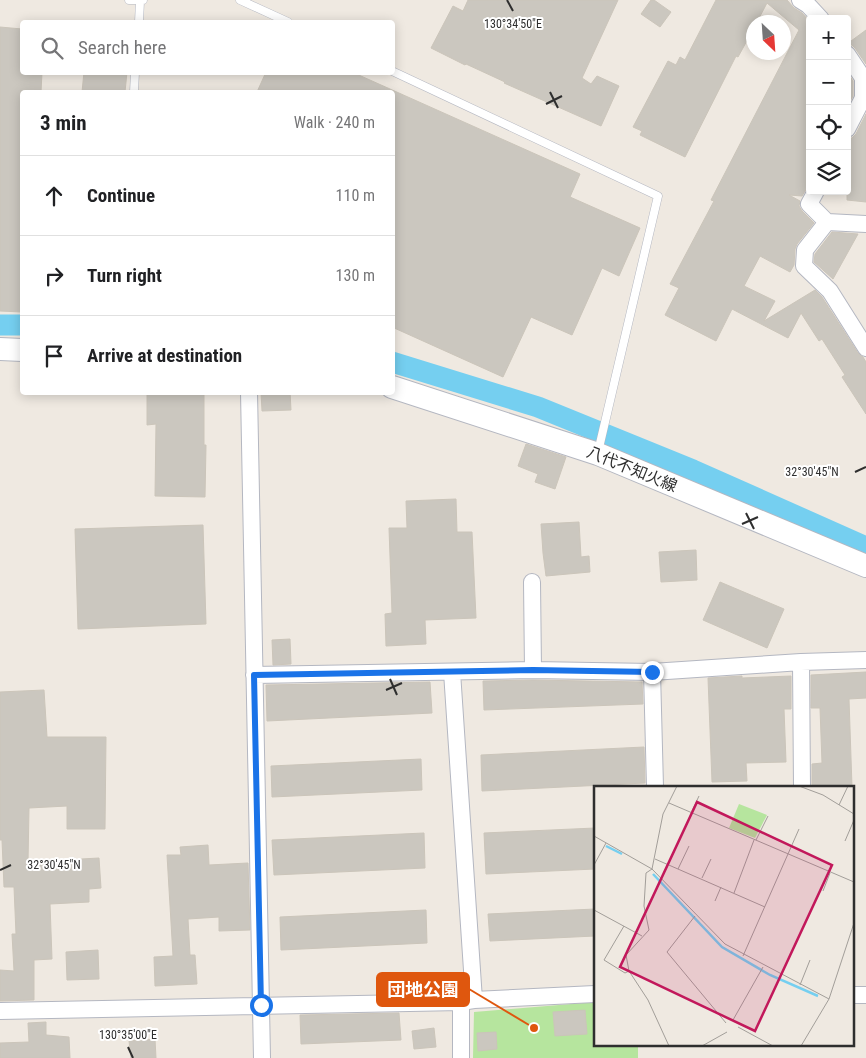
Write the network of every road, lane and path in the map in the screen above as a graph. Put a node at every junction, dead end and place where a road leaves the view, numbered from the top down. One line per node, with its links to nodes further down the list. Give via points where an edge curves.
1 (129, 0): 2 (lane)
2 (142, 0): 6 (lane)
3 (240, 0): 7 (lane)
4 (807, 2): 5 (street)
5 (818, 15)
6 (139, 20)
7 (284, 20)
8 (851, 60): 12 (street, via 863,78 863,98)
9 (395, 72): 21 (lane, via 658,196)
10 (135, 75): 11 (lane)
11 (134, 90)
12 (851, 122)
13 (814, 195): 14 (street, via 809,204)
14 (827, 222): 15 (street); 16 (street, via 804,250 804,266 830,291)
15 (866, 224)
16 (866, 348)
17 (0, 350): 18 (main road)
18 (20, 350)
19 (395, 388): 21 (main road, 八代不知火線)
20 (248, 395): 29 (street)
21 (599, 448): 22 (main road, 八代不知火線)
22 (866, 566)
23 (532, 582): 26 (street)
24 (866, 660): 25 (street)
25 (801, 662): 28 (street); 31 (street)
26 (533, 670): 27 (street); 28 (street)
27 (452, 672): 29 (street); 33 (street)
28 (652, 672): 30 (street)
29 (254, 675): 34 (street)
30 (655, 786)
31 (802, 786)
32 (594, 994): 33 (street)
33 (468, 1001): 34 (street); 37 (street)
34 (261, 1005): 35 (street); 36 (street)
35 (0, 1011)
36 (262, 1058)
37 (460, 1058)

